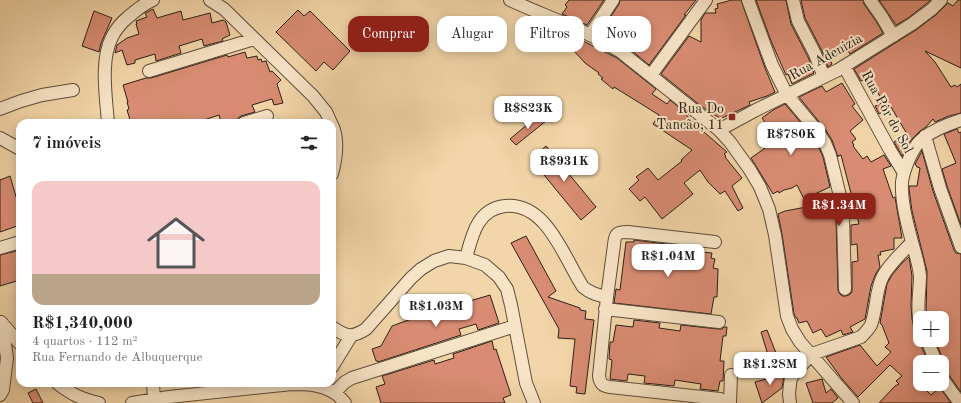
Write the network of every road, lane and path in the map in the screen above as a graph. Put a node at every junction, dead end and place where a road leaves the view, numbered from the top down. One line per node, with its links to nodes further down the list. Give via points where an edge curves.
1 (153, 0): 21 (street, via 120,24 112,37 106,53 104,71)
2 (210, 0): 12 (street, via 224,9)
3 (510, 0): 10 (street)
4 (613, 0): 10 (street)
5 (706, 0): 15 (street)
6 (748, 0): 18 (street, via 772,64)
7 (793, 0): 16 (street, via 798,21)
8 (870, 0): 11 (street)
9 (941, 0): 11 (street, Rua Adenizia, via 922,17)
10 (590, 35): 15 (street, via 621,52)
11 (893, 36): 13 (street, Rua Adenizia)
12 (254, 39): 14 (street); 23 (street, via 313,96)
13 (844, 66): 16 (street, Rua Adenizia); 29 (street, Rua Pôr do Sol)
14 (149, 71)
15 (651, 75): 25 (street)
16 (824, 77): 18 (street, Rua Adenizia)
17 (73, 90): 19 (street, via 42,94)
18 (787, 95): 25 (street, Rua Adenizia); 36 (street, via 819,133 830,155 843,217)
19 (0, 109)
20 (266, 116): 22 (street)
21 (108, 119)
22 (257, 119)
23 (330, 119)
24 (961, 120): 26 (street)
25 (719, 130): 46 (street, via 760,187 769,209 775,235 787,316 800,342)
26 (925, 136): 29 (street, via 915,148); 33 (street)
27 (0, 138): 28 (street)
28 (16, 147)
29 (904, 173): 31 (street, via 903,202)
30 (716, 242): 37 (street, via 619,232 615,238)
31 (912, 242): 39 (street, via 920,275); 46 (street, via 883,275 867,331 860,337)
32 (16, 243): 34 (street)
33 (961, 247)
34 (0, 248)
35 (466, 258): 37 (street, via 474,229 484,216 501,207 524,208 542,221 555,237 583,287 593,294); 42 (street, via 485,265 499,277 512,305); 44 (street, via 449,256 421,269 366,329)
36 (845, 289)
37 (607, 297): 38 (street)
38 (606, 309): 41 (street); 61 (street, via 599,376 599,381 603,385 720,399)
39 (918, 311)
40 (1, 322): 45 (street); 55 (street, via 7,358 3,390)
41 (719, 322)
42 (515, 326): 54 (street, via 352,378); 60 (street, via 526,383)
43 (336, 329): 44 (street)
44 (350, 336): 47 (street)
45 (16, 339)
46 (812, 354): 63 (street, via 791,378); 64 (street)
47 (336, 360)
48 (731, 375): 62 (street)
49 (62, 387): 57 (street, via 69,393)
50 (155, 387): 56 (street)
51 (267, 387): 56 (street)
52 (325, 387): 54 (street)
53 (949, 388): 65 (street)
54 (334, 392): 59 (street)
55 (0, 395)
56 (161, 400): 58 (street)
57 (99, 403)
58 (132, 403)
59 (345, 403)
60 (534, 403)
61 (727, 403)
62 (730, 403)
63 (790, 403)
64 (853, 403)
65 (960, 403)

